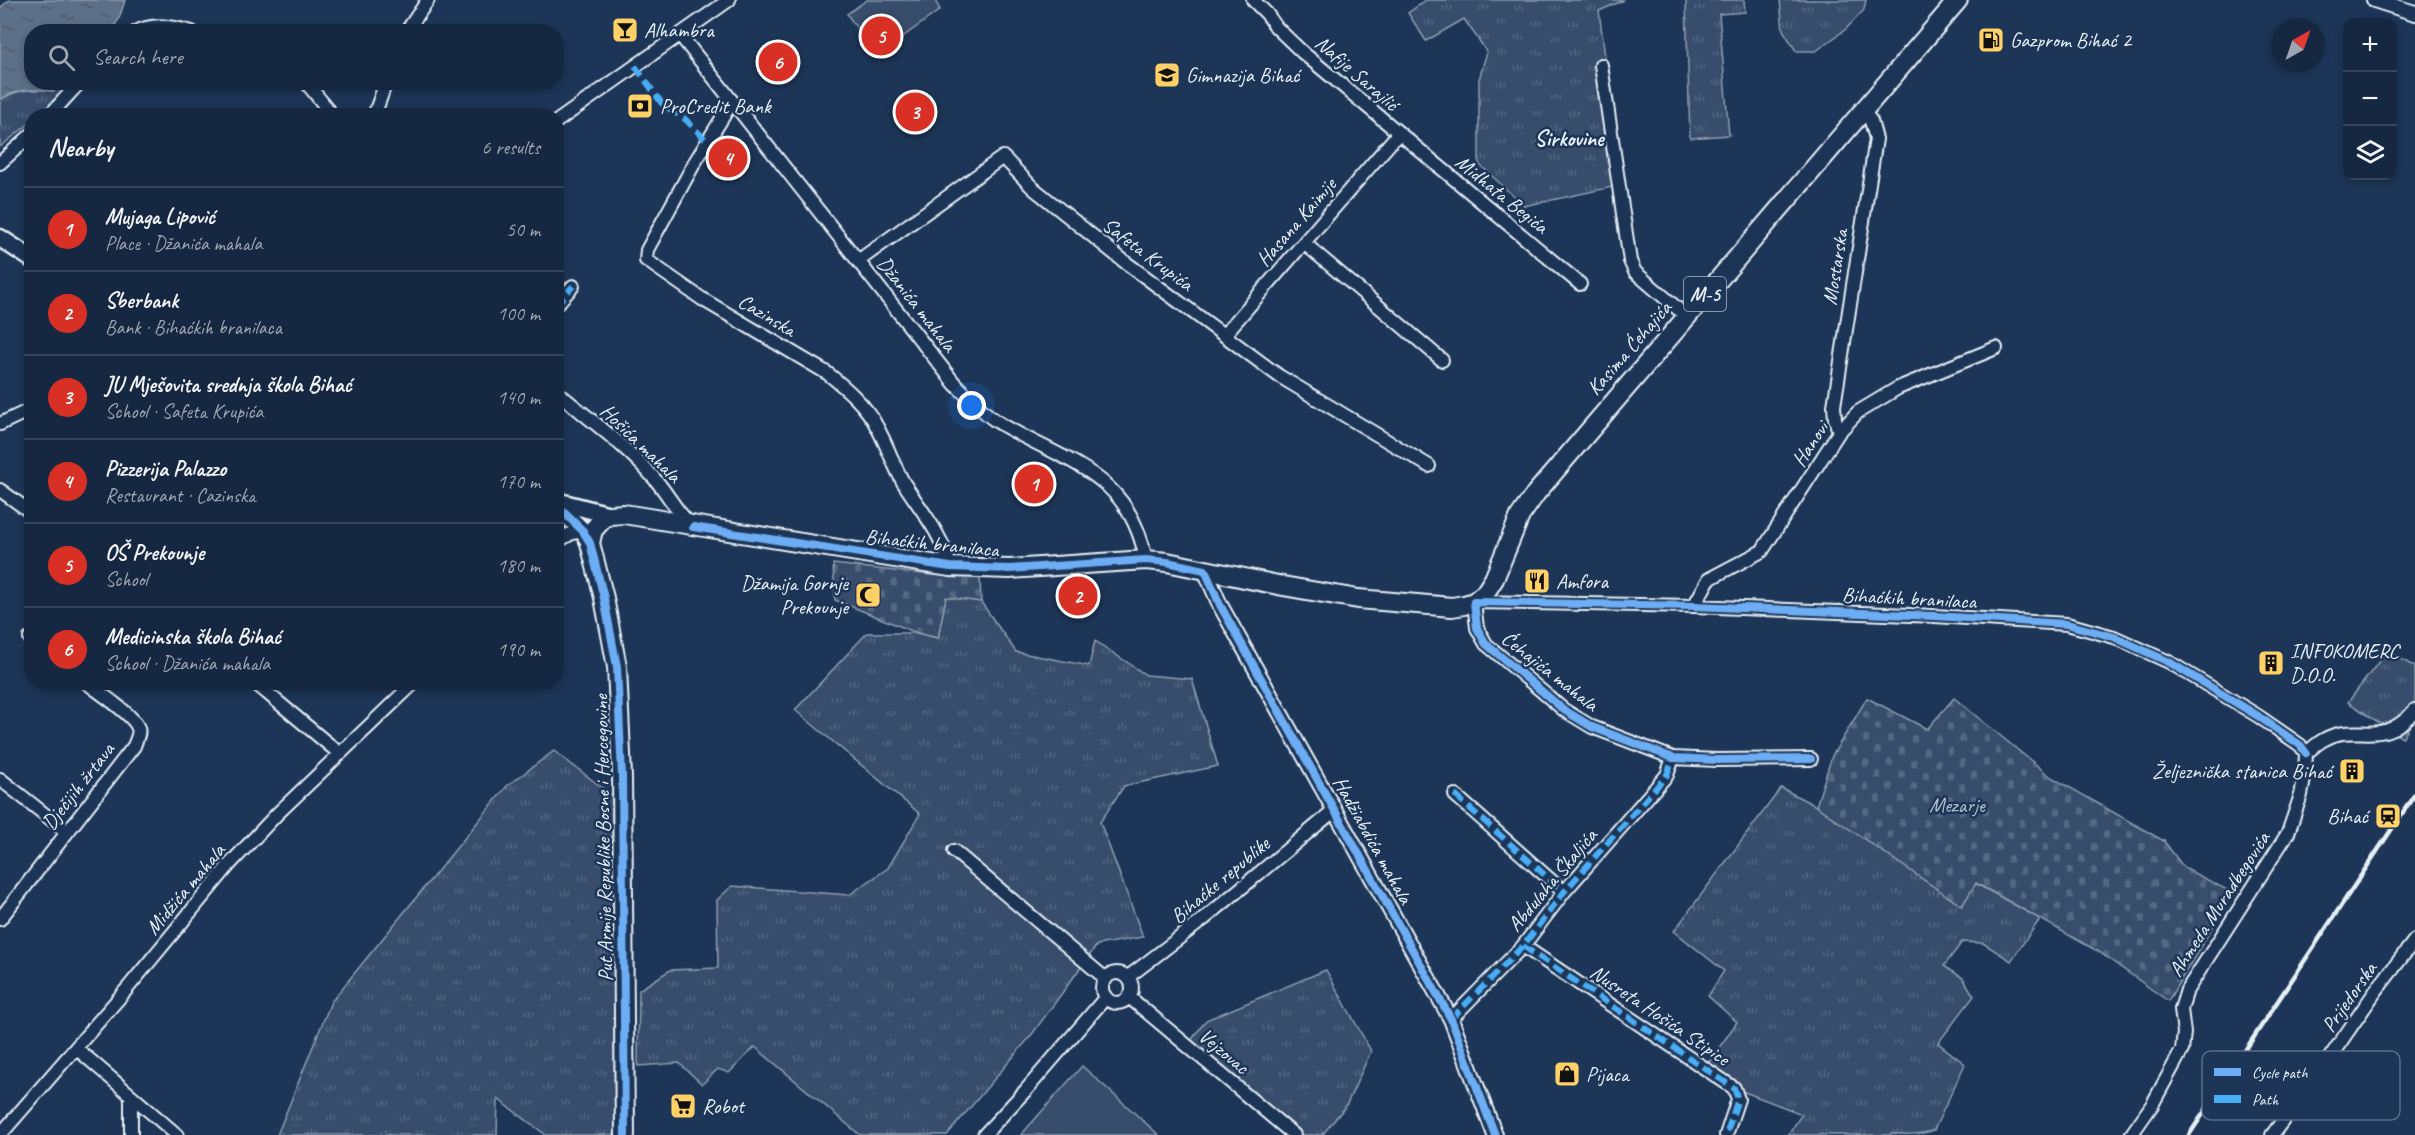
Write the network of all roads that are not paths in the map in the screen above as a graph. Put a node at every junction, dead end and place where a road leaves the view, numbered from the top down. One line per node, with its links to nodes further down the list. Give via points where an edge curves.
1 (428, 0): 9 (street)
2 (729, 0): 10 (street)
3 (1253, 0): 8 (street, Nafije Sarajlić)
4 (1272, 0): 8 (street)
5 (1958, 0): 19 (main road, Kasima Ćehajića / M-5)
6 (2374, 0): 7 (street)
7 (2415, 13)
8 (1268, 14): 21 (street, Nafije Sarajlić, via 1302,52)
9 (412, 24)
10 (680, 35): 15 (street, Džanića mahala); 20 (street)
11 (1601, 64): 31 (street, via 1630,261 1635,272)
12 (73, 90): 16 (street)
13 (312, 90): 17 (street)
14 (383, 90): 18 (street)
15 (732, 102): 27 (street, Džanića mahala); 49 (street, Cazinska, via 647,250 646,260 845,387 877,426 894,467 940,538)
16 (56, 108)
17 (327, 108)
18 (377, 108)
19 (1863, 111): 31 (main road, Kasima Ćehajića / M-5); 38 (street, Mostarska, via 1871,121 1876,139 1834,406)
20 (564, 116)
21 (1398, 134): 25 (street, Hasana Kaimije); 28 (street, Midhata Begića)
22 (24, 141): 23 (street)
23 (0, 163)
24 (0, 238): 26 (main road)
25 (1304, 243): 32 (street, Hasana Kaimije); 34 (street)
26 (24, 254)
27 (858, 261): 32 (street, Safeta Krupića, via 1003,157 1033,188); 48 (street, Džanića mahala, via 955,384 995,420 1098,477 1117,495 1133,517)
28 (1580, 284)
29 (573, 286): 30 (street)
30 (564, 296)
31 (1686, 316): 51 (main road, Kasima Ćehajića / M-5, via 1536,493 1520,516 1494,579)
32 (1224, 335): 39 (street, Safeta Krupića, via 1279,376)
33 (1996, 348): 38 (street, Hanovi, via 1898,388 1858,412)
34 (1442, 360)
35 (564, 398): 45 (street, Hošića mahala, via 652,475)
36 (24, 413): 37 (street)
37 (0, 424)
38 (1839, 432): 52 (street, Hanovi, via 1762,551 1709,579)
39 (1429, 466)
40 (0, 490): 42 (street)
41 (564, 505): 44 (main road, Bihaćkih branilaca)
42 (24, 507)
43 (564, 511): 46 (main road, Bihaćkih branilaca)
44 (610, 515): 45 (main road, Bihaćkih branilaca); 46 (main road)
45 (693, 527): 49 (main road, Bihaćkih branilaca)
46 (589, 534): 47 (street, via 572,533); 82 (main road, Put Armije Republike Bosne i Hercegovine, via 617,667 622,776)
47 (564, 538)
48 (1146, 561): 49 (main road, Bihaćkih branilaca, via 1009,569); 50 (main road, Bihaćkih branilaca)
49 (950, 567)
50 (1205, 570): 51 (main road, Bihaćkih branilaca, via 1358,598 1452,607); 63 (street, Hadžiabdića mahala)
51 (1474, 602): 52 (street, Bihaćkih branilaca); 59 (street, Ćehajića mahala, via 1477,628 1486,644 1556,703 1592,726)
52 (1694, 606): 58 (street, Bihaćkih branilaca, via 2067,624 2114,637 2169,662 2258,716)
53 (96, 690): 64 (street, Dječijih žrtava, via 130,717 138,736)
54 (264, 690): 57 (street)
55 (406, 690): 57 (street, Midžića mahala)
56 (2415, 710): 58 (street, via 2389,730 2325,738)
57 (339, 753): 75 (street, Midžića mahala, via 230,864)
58 (2306, 753): 87 (street, Ahmeda Muradbegovića, via 2301,795 2288,833 2187,990 2181,1009 2182,1050)
59 (1672, 758): 60 (street, Ćehajića mahala); 66 (street, Abdulaha Škaljića, via 1667,775)
60 (1811, 759)
61 (0, 779): 64 (street)
62 (1455, 795): 66 (street)
63 (1335, 810): 70 (street, Bihaćke republike); 74 (street, Hadžiabdića mahala)
64 (67, 832): 67 (street, Dječijih žrtava)
65 (954, 851): 71 (street)
66 (1564, 892): 69 (street, Abdulaha Škaljića)
67 (0, 919)
68 (2415, 940): 76 (street, Prijedorska)
69 (1523, 946): 74 (street, Abdulaha Škaljića); 86 (street, Nusreta Hošića Stipice, via 1734,1088 1738,1099)
70 (1128, 977): 71 (street, via 1114,973); 72 (street, via 1132,989)
71 (1106, 979): 73 (street)
72 (1129, 996): 73 (street, via 1118,1002); 84 (street, Vejzovac)
73 (1106, 997): 83 (street)
74 (1451, 1019): 85 (street, Hadžiabdića mahala)
75 (76, 1048): 77 (street); 79 (street, Midžića mahala)
76 (2334, 1051)
77 (131, 1096): 80 (street); 81 (street)
78 (2283, 1120): 88 (street, Prijedorska)
79 (0, 1135)
80 (131, 1135)
81 (177, 1135)
82 (625, 1135)
83 (984, 1135)
84 (1294, 1135)
85 (1495, 1135)
86 (1726, 1135)
87 (2131, 1135)
88 (2272, 1135)

